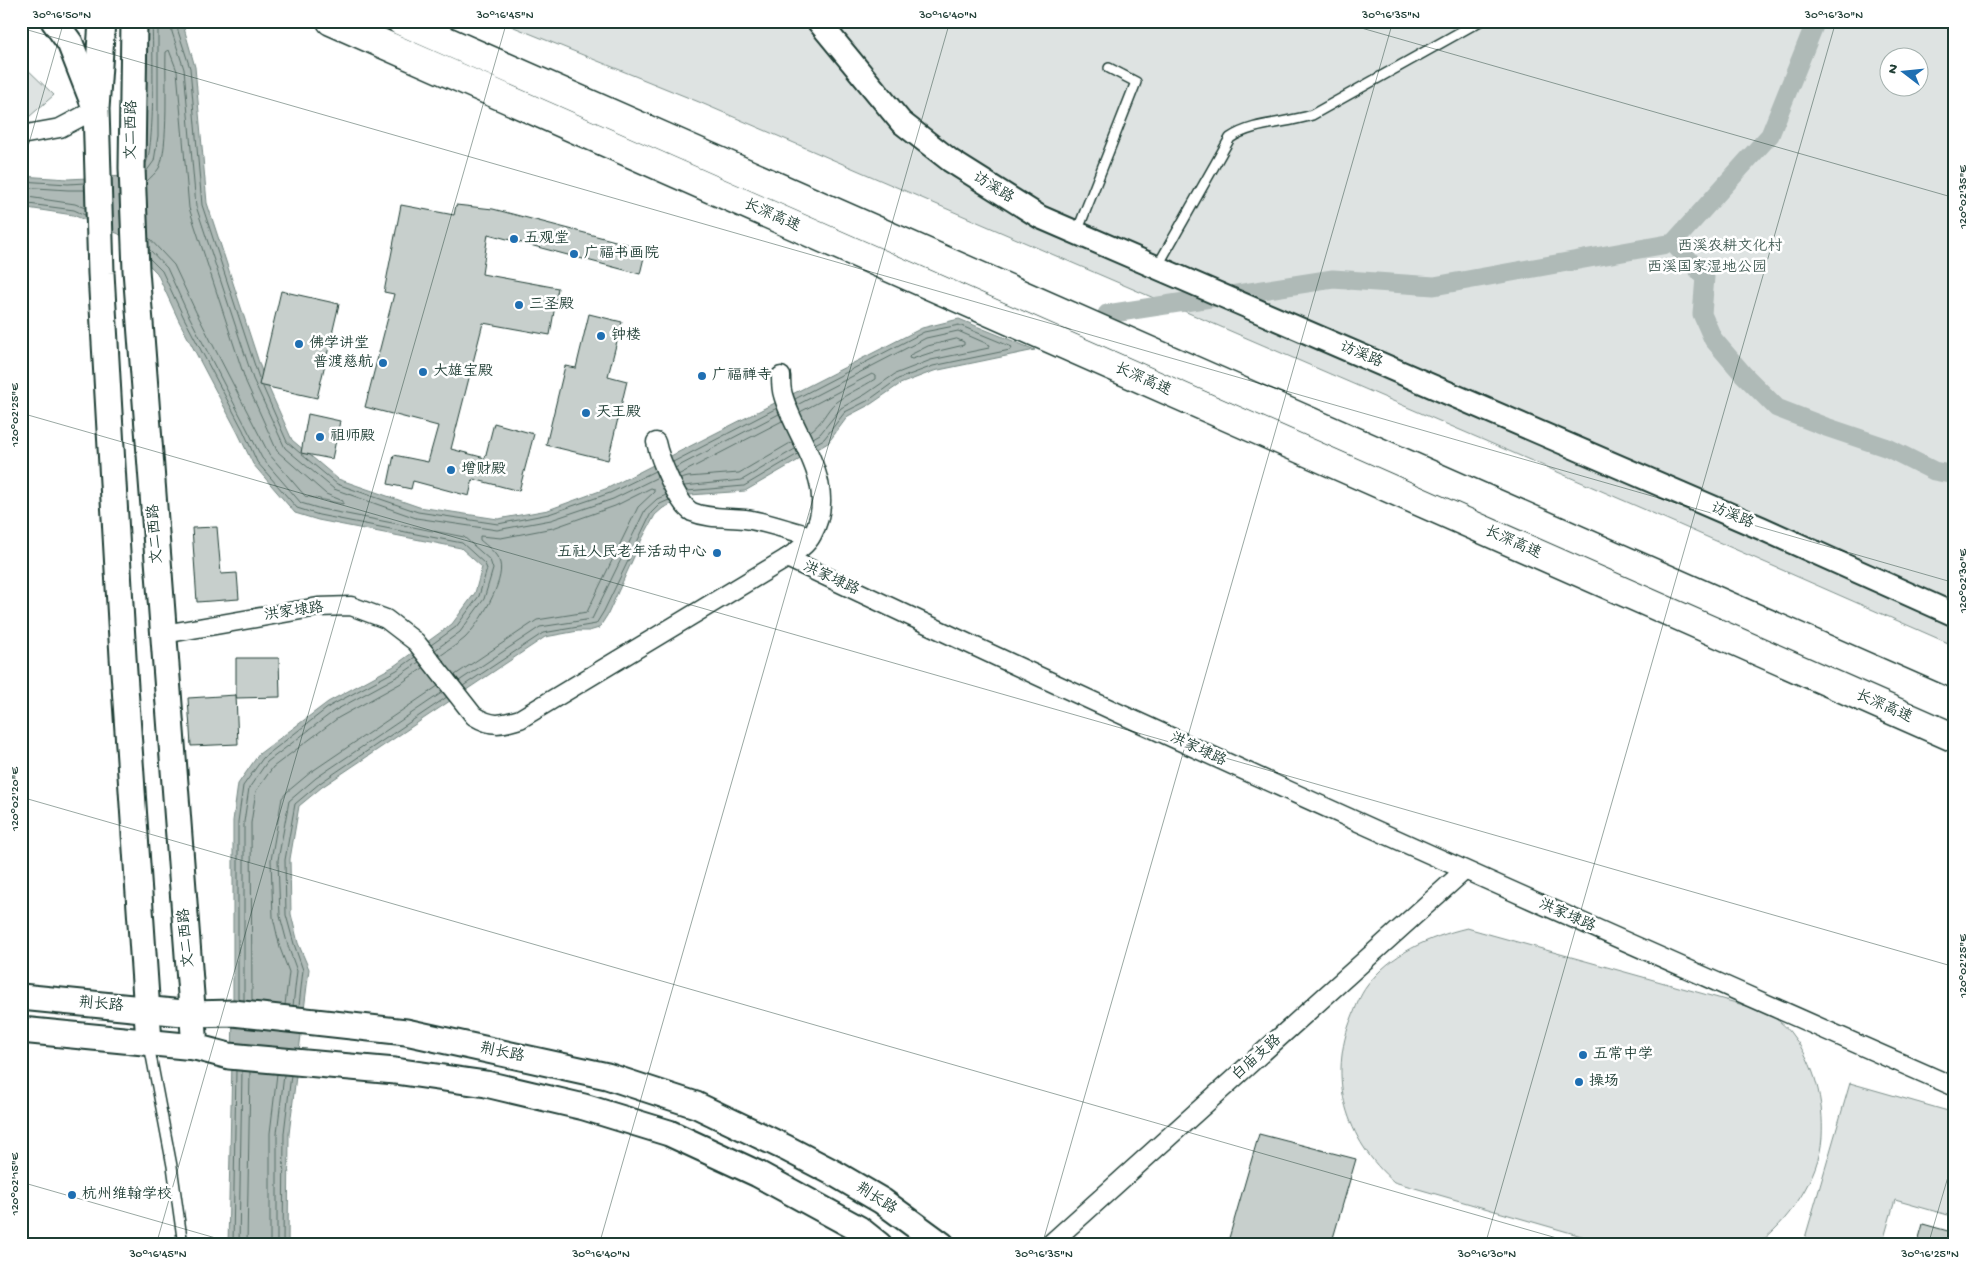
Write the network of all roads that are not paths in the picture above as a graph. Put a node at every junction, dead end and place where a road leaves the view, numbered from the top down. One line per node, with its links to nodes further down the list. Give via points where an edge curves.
1 (54, 21): 9 (main road, via 70,43)
2 (102, 21): 9 (main road)
3 (134, 21): 18 (main road, 文二西路, via 132,168 136,270)
4 (331, 21): 20 (highway, 长深高速)
5 (401, 21): 19 (highway, 长深高速)
6 (818, 21): 11 (street, 访溪路, via 901,122 951,161 1003,195 1040,217)
7 (1480, 21): 12 (lane, via 1312,115 1243,130 1230,138)
8 (1109, 68): 11 (lane, via 1136,82)
9 (96, 109): 10 (street, via 60,128); 23 (main road, via 100,273)
10 (21, 134)
11 (1077, 232): 12 (street, 访溪路)
12 (1157, 268): 17 (street, 访溪路)
13 (781, 376): 15 (street, via 783,394 816,468 820,516)
14 (657, 450): 15 (street, via 683,504 691,511 719,519 745,519)
15 (811, 536): 16 (street)
16 (787, 558): 18 (street, 洪家埭路, via 520,719 502,725 485,723 474,716 416,642 386,619 351,606 318,607); 21 (street, 洪家埭路, via 999,659)
17 (1955, 615)
18 (164, 634): 24 (main road, 文二西路)
19 (1955, 706)
20 (1955, 738)
21 (1464, 871): 28 (street, 洪家埭路); 32 (street, 白庙支路)
22 (21, 997): 23 (main road, 荆长路)
23 (147, 1009): 24 (main road, 荆长路); 26 (main road)
24 (194, 1014): 27 (main road, 文二西路); 31 (main road, 荆长路, via 233,1013 406,1032 607,1076 696,1105 834,1173 882,1201)
25 (21, 1030): 26 (main road)
26 (149, 1042): 27 (main road); 29 (lane)
27 (195, 1047): 30 (main road, via 230,1056 395,1070 486,1084 584,1107 669,1133 758,1174 859,1229)
28 (1955, 1087)
29 (184, 1245)
30 (879, 1245)
31 (942, 1245)
32 (1049, 1245)

